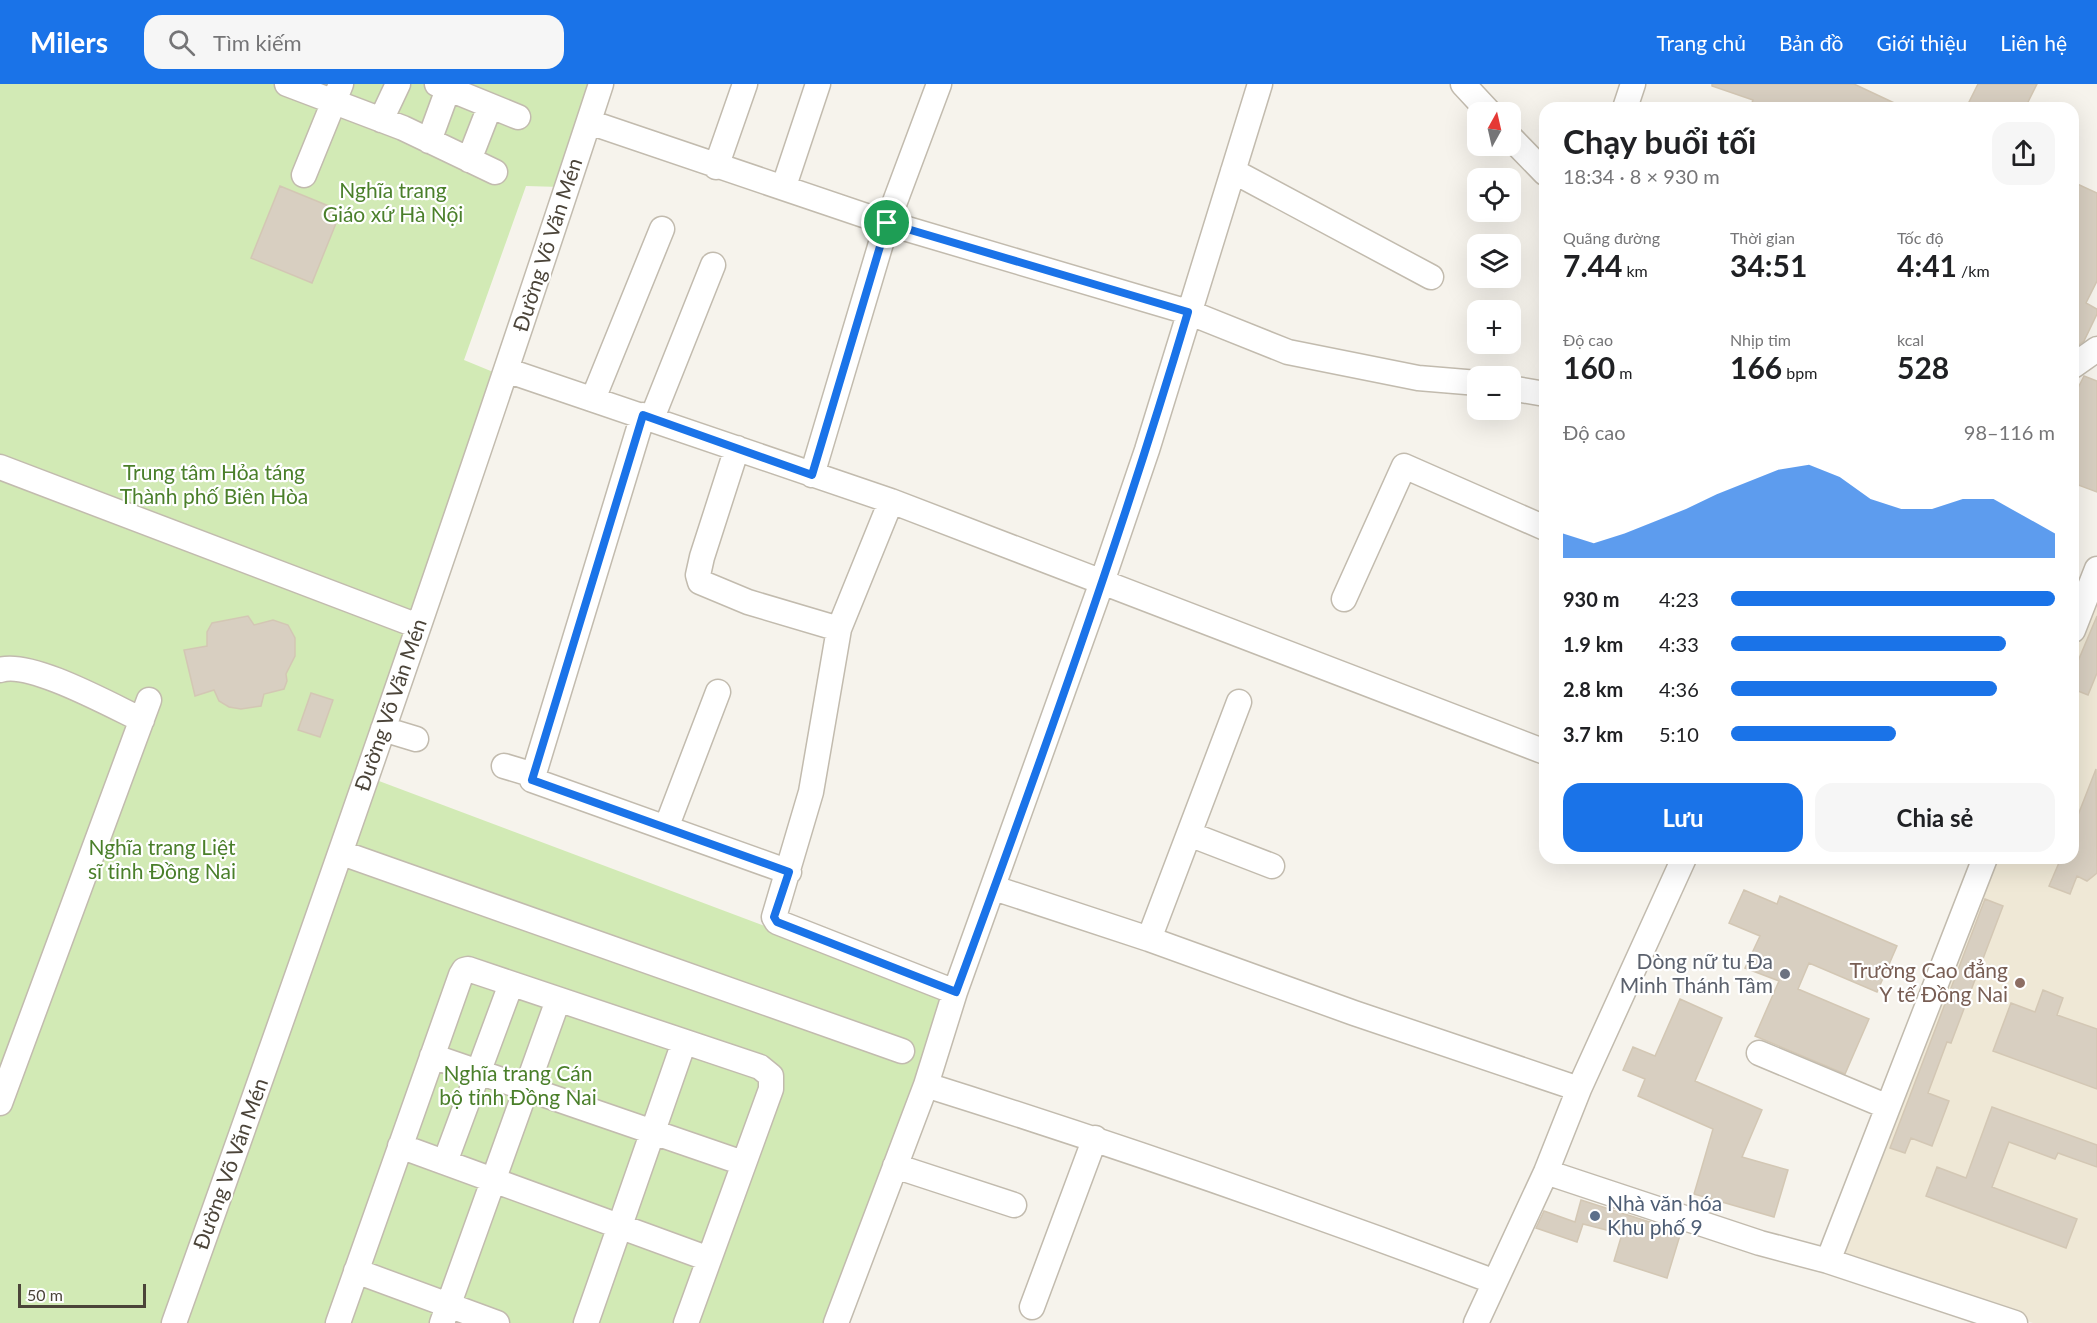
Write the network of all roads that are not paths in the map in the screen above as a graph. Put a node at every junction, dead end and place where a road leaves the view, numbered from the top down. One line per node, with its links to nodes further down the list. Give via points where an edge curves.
1 (398, 84): 16 (street)
2 (601, 84): 17 (street, Đường Võ Văn Mén)
3 (745, 84): 21 (street)
4 (818, 84): 26 (street)
5 (939, 84): 27 (street)
6 (1260, 84): 23 (street)
7 (1463, 84): 12 (street)
8 (1633, 84): 13 (street)
9 (290, 85): 11 (street)
10 (443, 86): 14 (street); 18 (street)
11 (337, 93): 16 (street); 25 (street)
12 (1480, 102)
13 (1626, 102)
14 (490, 106): 15 (street); 20 (street)
15 (518, 117)
16 (381, 120): 18 (street)
17 (589, 122): 21 (street); 34 (street, Đường Võ Văn Mén)
18 (429, 141): 20 (street)
19 (1521, 148): 22 (street)
20 (469, 160): 24 (street)
21 (716, 167): 26 (street)
22 (1539, 167)
23 (1233, 171): 30 (street); 31 (street)
24 (495, 172)
25 (304, 175)
26 (784, 186): 27 (street)
27 (887, 223): 31 (street); 42 (street)
28 (662, 228): 38 (street)
29 (713, 265): 39 (street)
30 (1431, 277)
31 (1188, 312): 35 (street, via 1287,352 1418,378); 46 (street)
32 (2097, 349): 33 (street)
33 (2079, 362)
34 (506, 370): 38 (street); 49 (street, Đường Võ Văn Mén)
35 (1467, 382)
36 (1521, 390): 37 (street)
37 (1539, 393)
38 (593, 399): 39 (street)
39 (648, 417): 40 (street); 58 (street)
40 (736, 448): 42 (street); 50 (street, via 702,558 700,582 748,602)
41 (0, 467): 49 (street)
42 (812, 475): 43 (street)
43 (891, 501): 46 (street); 50 (street)
44 (1539, 525): 47 (street, via 1406,466)
45 (2097, 569): 48 (street)
46 (1102, 582): 56 (street); 66 (street)
47 (1344, 598)
48 (2079, 615)
49 (418, 626): 54 (street, Đường Võ Văn Mén)
50 (838, 629): 65 (street, via 811,792)
51 (0, 670): 79 (street, via 24,670 47,676 145,710)
52 (718, 692): 59 (street)
53 (1239, 702): 60 (street)
54 (383, 729): 55 (street); 61 (street, Đường Võ Văn Mén)
55 (416, 739)
56 (1539, 750)
57 (504, 766): 58 (street)
58 (534, 775): 59 (street, via 532,780)
59 (666, 828): 65 (street)
60 (1189, 834): 64 (street); 67 (street)
61 (342, 853): 72 (street); 97 (street, Đường Võ Văn Mén)
62 (1681, 864): 78 (street)
63 (1983, 864): 80 (street)
64 (1272, 866)
65 (789, 872): 69 (street, via 774,917 777,922)
66 (994, 888): 67 (street); 69 (street)
67 (1149, 939): 78 (street)
68 (511, 984): 70 (street); 74 (street, via 464,970); 75 (street)
69 (956, 992): 76 (street)
70 (558, 1000): 71 (street); 77 (street)
71 (684, 1042): 81 (street); 85 (street, via 760,1067 771,1076 771,1089)
72 (902, 1051)
73 (1759, 1053): 80 (street)
74 (432, 1056): 75 (street); 83 (street)
75 (478, 1072): 77 (street); 84 (street)
76 (926, 1085): 82 (street); 86 (street)
77 (526, 1089): 81 (street); 88 (street)
78 (1579, 1089): 87 (street)
79 (0, 1103)
80 (1888, 1107): 92 (street)
81 (653, 1132): 85 (street); 90 (street)
82 (1095, 1138): 94 (street, via 1329,1219); 95 (street)
83 (400, 1146): 84 (street); 93 (street)
84 (445, 1162): 88 (street)
85 (744, 1163): 91 (street)
86 (895, 1166): 89 (street); 102 (street)
87 (1546, 1172): 92 (street, via 1760,1243); 94 (street)
88 (493, 1180): 90 (street); 96 (street)
89 (1014, 1205)
90 (621, 1226): 91 (street); 100 (street)
91 (709, 1259): 101 (street)
92 (1828, 1261): 104 (street)
93 (356, 1271): 96 (street); 98 (street)
94 (1495, 1282): 103 (street)
95 (1032, 1307)
96 (445, 1314): 99 (street)
97 (174, 1323)
98 (338, 1323)
99 (497, 1323)
100 (586, 1323)
101 (686, 1323)
102 (836, 1323)
103 (1476, 1323)
104 (2015, 1323)

